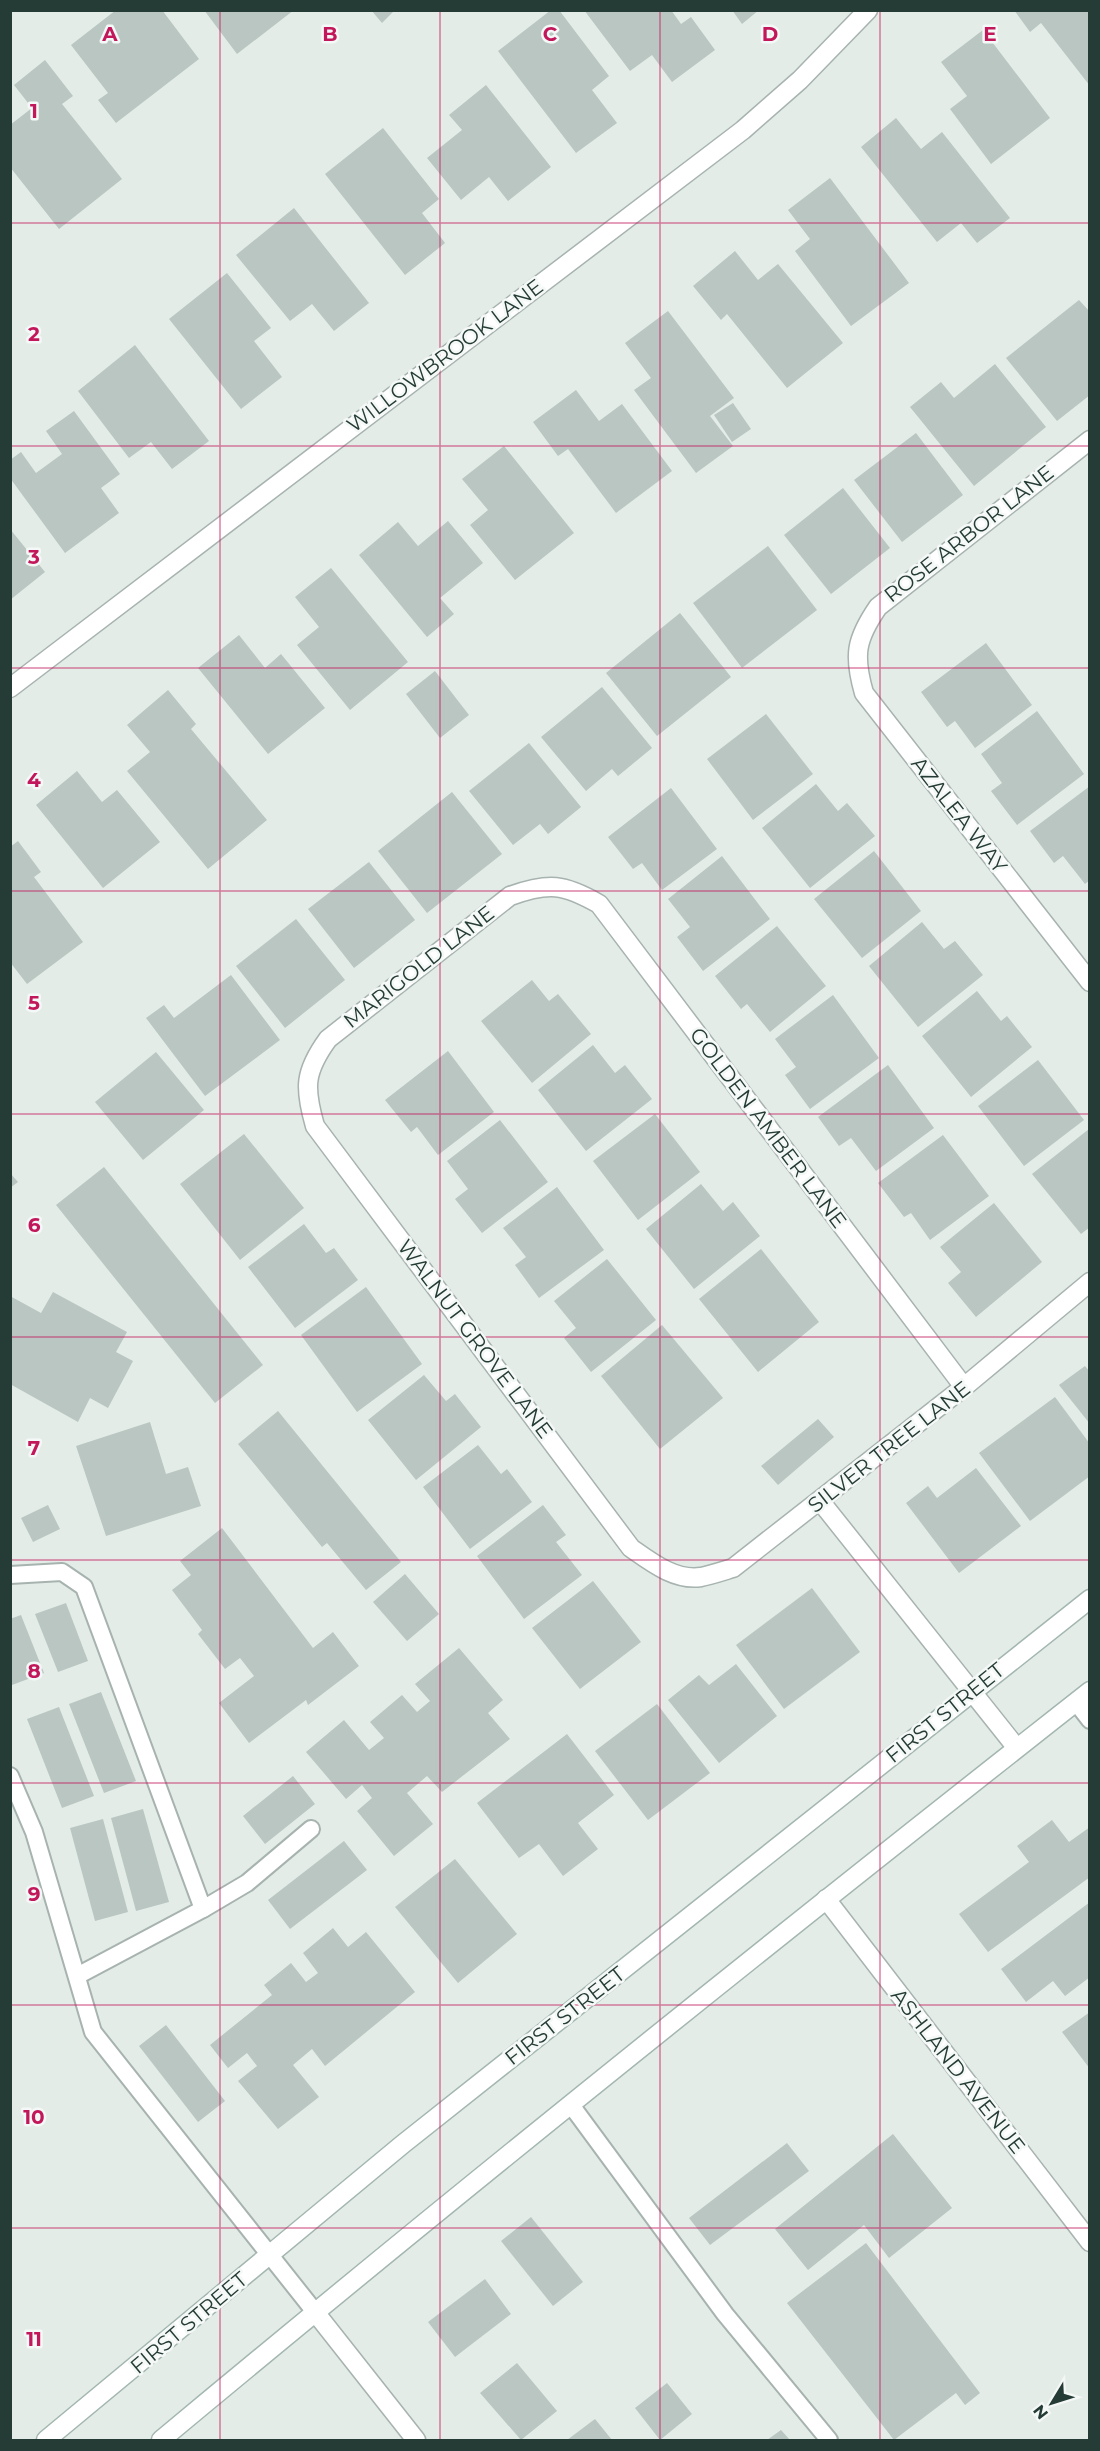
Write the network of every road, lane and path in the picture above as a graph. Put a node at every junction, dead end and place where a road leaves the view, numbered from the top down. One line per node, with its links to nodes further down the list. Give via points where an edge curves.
1 (868, 10): 4 (street, WILLOWBROOK LANE, via 800,80 743,130)
2 (1089, 440): 3 (street, ROSE ARBOR LANE, via 878,606)
3 (860, 638): 6 (street, AZALEA WAY, via 857,669 864,693)
4 (10, 688)
5 (558, 886): 7 (street, MARIGOLD LANE, via 537,886 510,896 328,1039 316,1056); 9 (street, GOLDEN AMBER LANE, via 575,890 599,904)
6 (1089, 982)
7 (307, 1083): 11 (street, WALNUT GROVE LANE, via 315,1126 631,1548)
8 (1089, 1282): 9 (street, SILVER TREE LANE)
9 (964, 1388): 10 (street, SILVER TREE LANE)
10 (821, 1502): 11 (street, SILVER TREE LANE, via 733,1568 698,1578); 14 (street)
11 (673, 1574)
12 (10, 1575): 21 (lane, via 62,1572 84,1587)
13 (1089, 1599): 14 (street, FIRST STREET)
14 (971, 1692): 17 (street); 25 (street, FIRST STREET, via 403,2144)
15 (1082, 1697): 16 (lane); 17 (street)
16 (1089, 1720)
17 (1016, 1747): 20 (street)
18 (10, 1776): 22 (lane, via 34,1832)
19 (310, 1829): 21 (lane, via 246,1883)
20 (826, 1899): 23 (street); 24 (street, ASHLAND AVENUE)
21 (203, 1909): 22 (lane)
22 (77, 1976): 25 (lane, via 93,2032)
23 (571, 2105): 26 (street); 30 (lane, via 725,2314)
24 (1089, 2242)
25 (271, 2256): 26 (lane); 27 (street, FIRST STREET)
26 (315, 2312): 28 (street); 29 (street)
27 (46, 2440)
28 (161, 2440)
29 (416, 2440)
30 (829, 2440)

